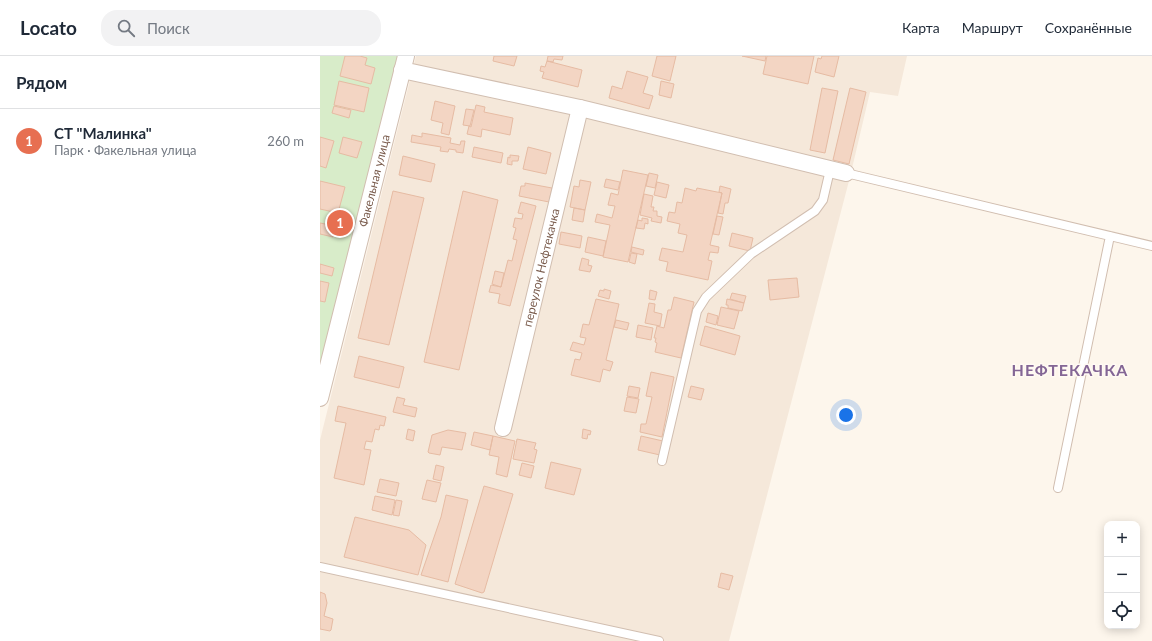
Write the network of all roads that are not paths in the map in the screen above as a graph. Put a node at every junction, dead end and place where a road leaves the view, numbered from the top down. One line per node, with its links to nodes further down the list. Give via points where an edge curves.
1 (404, 63): 2 (street); 7 (street, Факельная улица)
2 (580, 108): 3 (street); 8 (street, переулок Нефтекачка)
3 (830, 170): 4 (street); 9 (lane, via 823,200 815,211 751,254 706,297 697,311)
4 (846, 174): 5 (lane)
5 (1110, 236): 6 (lane); 10 (lane)
6 (1152, 246)
7 (320, 398)
8 (504, 428)
9 (662, 461)
10 (1058, 488)
11 (320, 567): 12 (lane)
12 (659, 641)

